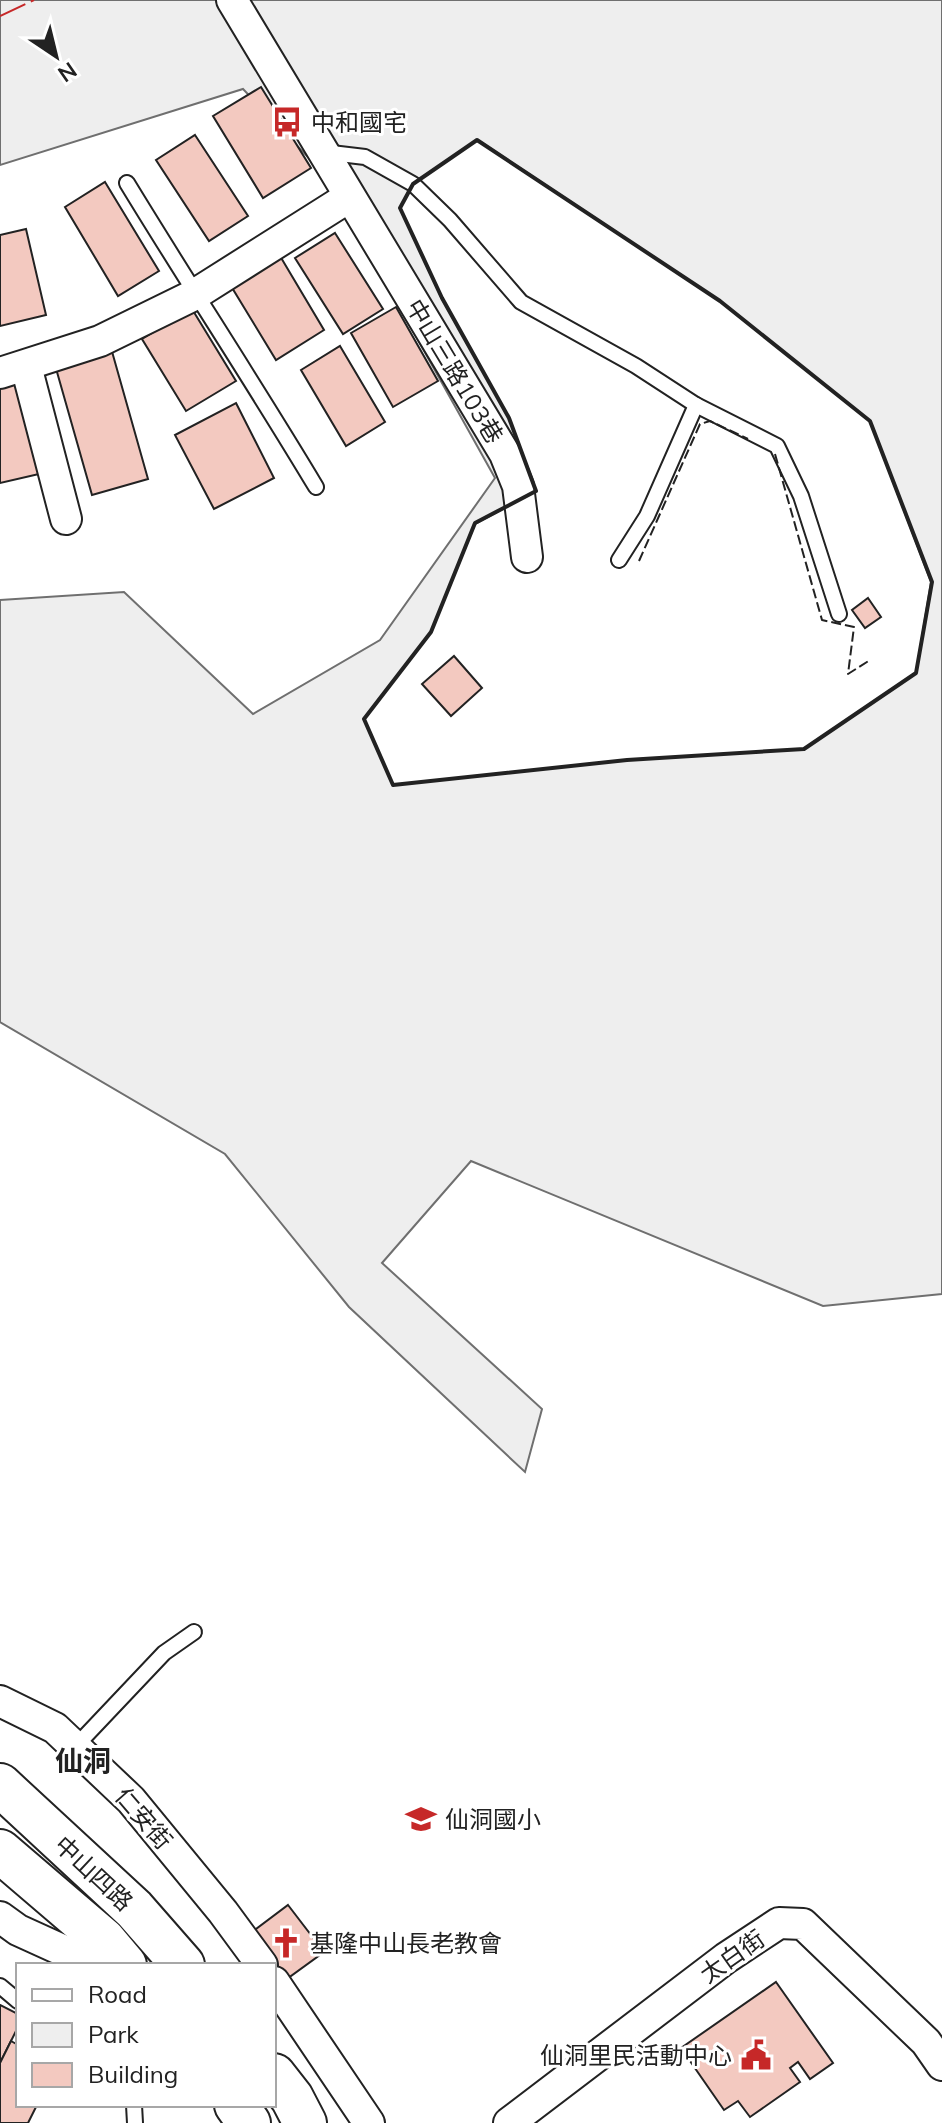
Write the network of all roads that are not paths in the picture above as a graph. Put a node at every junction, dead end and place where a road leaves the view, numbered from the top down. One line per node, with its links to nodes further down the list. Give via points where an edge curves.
1 (232, 0): 2 (street, 中山三路103巷)
2 (322, 152): 4 (street, 中山三路103巷); 7 (lane, via 365,157 413,184 521,302)
3 (127, 183): 5 (lane)
4 (349, 197): 5 (street); 10 (street, 中山三路103巷, via 505,454 518,486)
5 (194, 295): 6 (street, via 100,341); 8 (lane)
6 (13, 370): 9 (street)
7 (696, 405): 11 (lane, via 647,516); 12 (lane, via 777,446 801,496)
8 (316, 487)
9 (66, 519)
10 (527, 557)
11 (619, 560)
12 (839, 614)
13 (194, 1632): 15 (lane, via 164,1653)
14 (0, 1701): 15 (street, 仁安街, via 55,1728)
15 (75, 1747): 22 (street, 仁安街, via 131,1800)
16 (0, 1785): 21 (street, 中山四路, via 134,1909)
17 (0, 1851): 20 (street, via 104,1940)
18 (0, 1917): 19 (street)
19 (91, 1963)
20 (123, 1963)
21 (181, 1963)
22 (261, 1963)
23 (276, 1985): 29 (street)
24 (0, 1986): 25 (lane)
25 (16, 1999)
26 (942, 2065): 30 (street, 太白街, via 926,2042 803,1924 779,1923)
27 (276, 2078): 28 (street)
28 (305, 2123)
29 (369, 2123)
30 (509, 2123)

